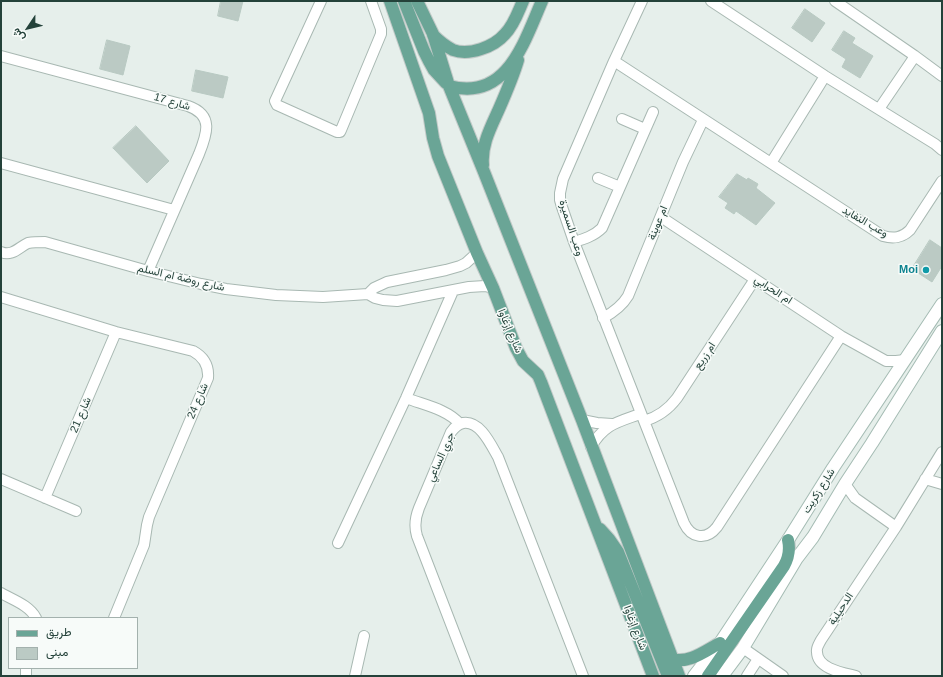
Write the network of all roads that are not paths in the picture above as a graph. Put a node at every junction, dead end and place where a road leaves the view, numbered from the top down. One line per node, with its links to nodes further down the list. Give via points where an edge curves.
1 (321, 1): 2 (street, via 275,101 277,105 337,132 341,130 382,34)
2 (371, 1)
3 (390, 1): 34 (main road, شارع إزغاوا, via 429,114 438,156)
4 (404, 1): 18 (main road, via 429,62)
5 (417, 1): 11 (main road)
6 (523, 1): 11 (main road, via 505,35 485,48 473,51 455,50)
7 (542, 1): 12 (main road)
8 (642, 1): 15 (street, وعب السميرة)
9 (711, 1): 16 (street)
10 (836, 1): 14 (street)
11 (432, 34): 18 (main road)
12 (525, 41): 18 (main road, via 511,64 495,80 474,88); 27 (main road, via 484,146)
13 (1, 56): 31 (street, شارع 17, via 198,110 206,124 206,135)
14 (915, 56): 17 (street); 19 (street)
15 (614, 61): 22 (street, وعب النفايد); 33 (street, وعب السميرة, via 561,186 560,200)
16 (826, 76): 19 (street); 26 (street)
17 (942, 76)
18 (448, 86): 27 (main road)
19 (879, 109): 24 (street)
20 (653, 112): 23 (street)
21 (622, 119): 23 (street)
22 (703, 120): 26 (street, وعب النفايد); 32 (street, ام عوينة)
23 (645, 129): 30 (street)
24 (942, 150)
25 (1, 163): 31 (street)
26 (771, 163): 29 (street, وعب النفايد, via 889,238 899,237 910,230)
27 (484, 172): 52 (main road)
28 (598, 178): 30 (street)
29 (942, 181)
30 (620, 187): 33 (street, via 602,228 594,235)
31 (174, 210): 36 (street, شارع 17)
32 (661, 217): 37 (street, ام الحرابي); 43 (street, ام عوينة, via 625,301 618,309)
33 (574, 242): 43 (street, وعب السميرة)
34 (477, 254): 38 (main road, شارع إزغاوا); 40 (street, شارع روضة ام السلم, via 460,266 387,282)
35 (2, 255): 36 (street, شارع روضة ام السلم, via 34,242 45,242)
36 (148, 271): 40 (street, شارع روضة ام السلم, via 201,284 257,293 323,297)
37 (755, 279): 46 (street, ام الحرابي); 51 (street, ام زريع, via 677,398 658,415)
38 (492, 288): 39 (street, شارع روضة ام السلم, via 476,286); 63 (main road, شارع إزغاوا, via 519,354 538,375)
39 (453, 291): 40 (street, شارع روضة ام السلم, via 397,301 383,300); 50 (street)
40 (368, 294)
41 (1, 297): 45 (street, شارع 24)
42 (942, 304): 47 (main road, شارع زكريت)
43 (603, 318): 51 (street, وعب السميرة)
44 (942, 331): 60 (main road, شارع زكريت)
45 (116, 332): 61 (street, شارع 21); 69 (street, شارع 24, via 193,351 207,364 208,378 149,517 144,544)
46 (842, 336): 48 (street, ام الحرابي); 51 (street, وعب السميرة, via 714,532 699,536 686,528)
47 (905, 360): 48 (street); 49 (main road, شارع زكريت)
48 (886, 361): 49 (street)
49 (893, 378): 65 (main road, شارع زكريت)
50 (406, 398): 53 (street, via 445,412); 66 (street)
51 (642, 417): 54 (street)
52 (582, 420): 54 (street); 55 (main road)
53 (460, 424): 77 (street, جري الساعي, via 453,429 449,437 416,513 415,525); 78 (street, جري الساعي, via 468,423 478,427 498,457)
54 (612, 424): 55 (street)
55 (591, 447): 73 (main road)
56 (942, 452): 58 (street, الدحيلية)
57 (1, 479): 61 (street)
58 (925, 479): 59 (street); 64 (street, الدحيلية)
59 (942, 484)
60 (842, 489): 64 (street); 72 (main road, شارع زكريت)
61 (45, 498): 62 (street)
62 (76, 511)
63 (595, 524): 75 (main road, شارع إزغاوا); 80 (main road, via 618,552)
64 (896, 527): 87 (street, الدحيلية, via 817,648 816,654 826,667)
65 (788, 540): 71 (main road, شارع زكريت); 83 (main road, via 787,561)
66 (338, 543)
67 (1, 593): 68 (street, via 27,608)
68 (35, 617)
69 (114, 617)
70 (364, 636): 76 (street)
71 (720, 643): 73 (main road, via 689,659); 82 (main road, شارع زكريت)
72 (743, 648): 74 (street); 84 (main road, شارع زكريت)
73 (672, 659): 81 (main road)
74 (758, 659): 85 (street); 86 (street)
75 (649, 670): 79 (main road, شارع إزغاوا)
76 (355, 676)
77 (471, 676)
78 (583, 676)
79 (653, 676)
80 (668, 676)
81 (679, 676)
82 (694, 676)
83 (708, 676)
84 (722, 676)
85 (747, 676)
86 (783, 676)
87 (856, 676)

